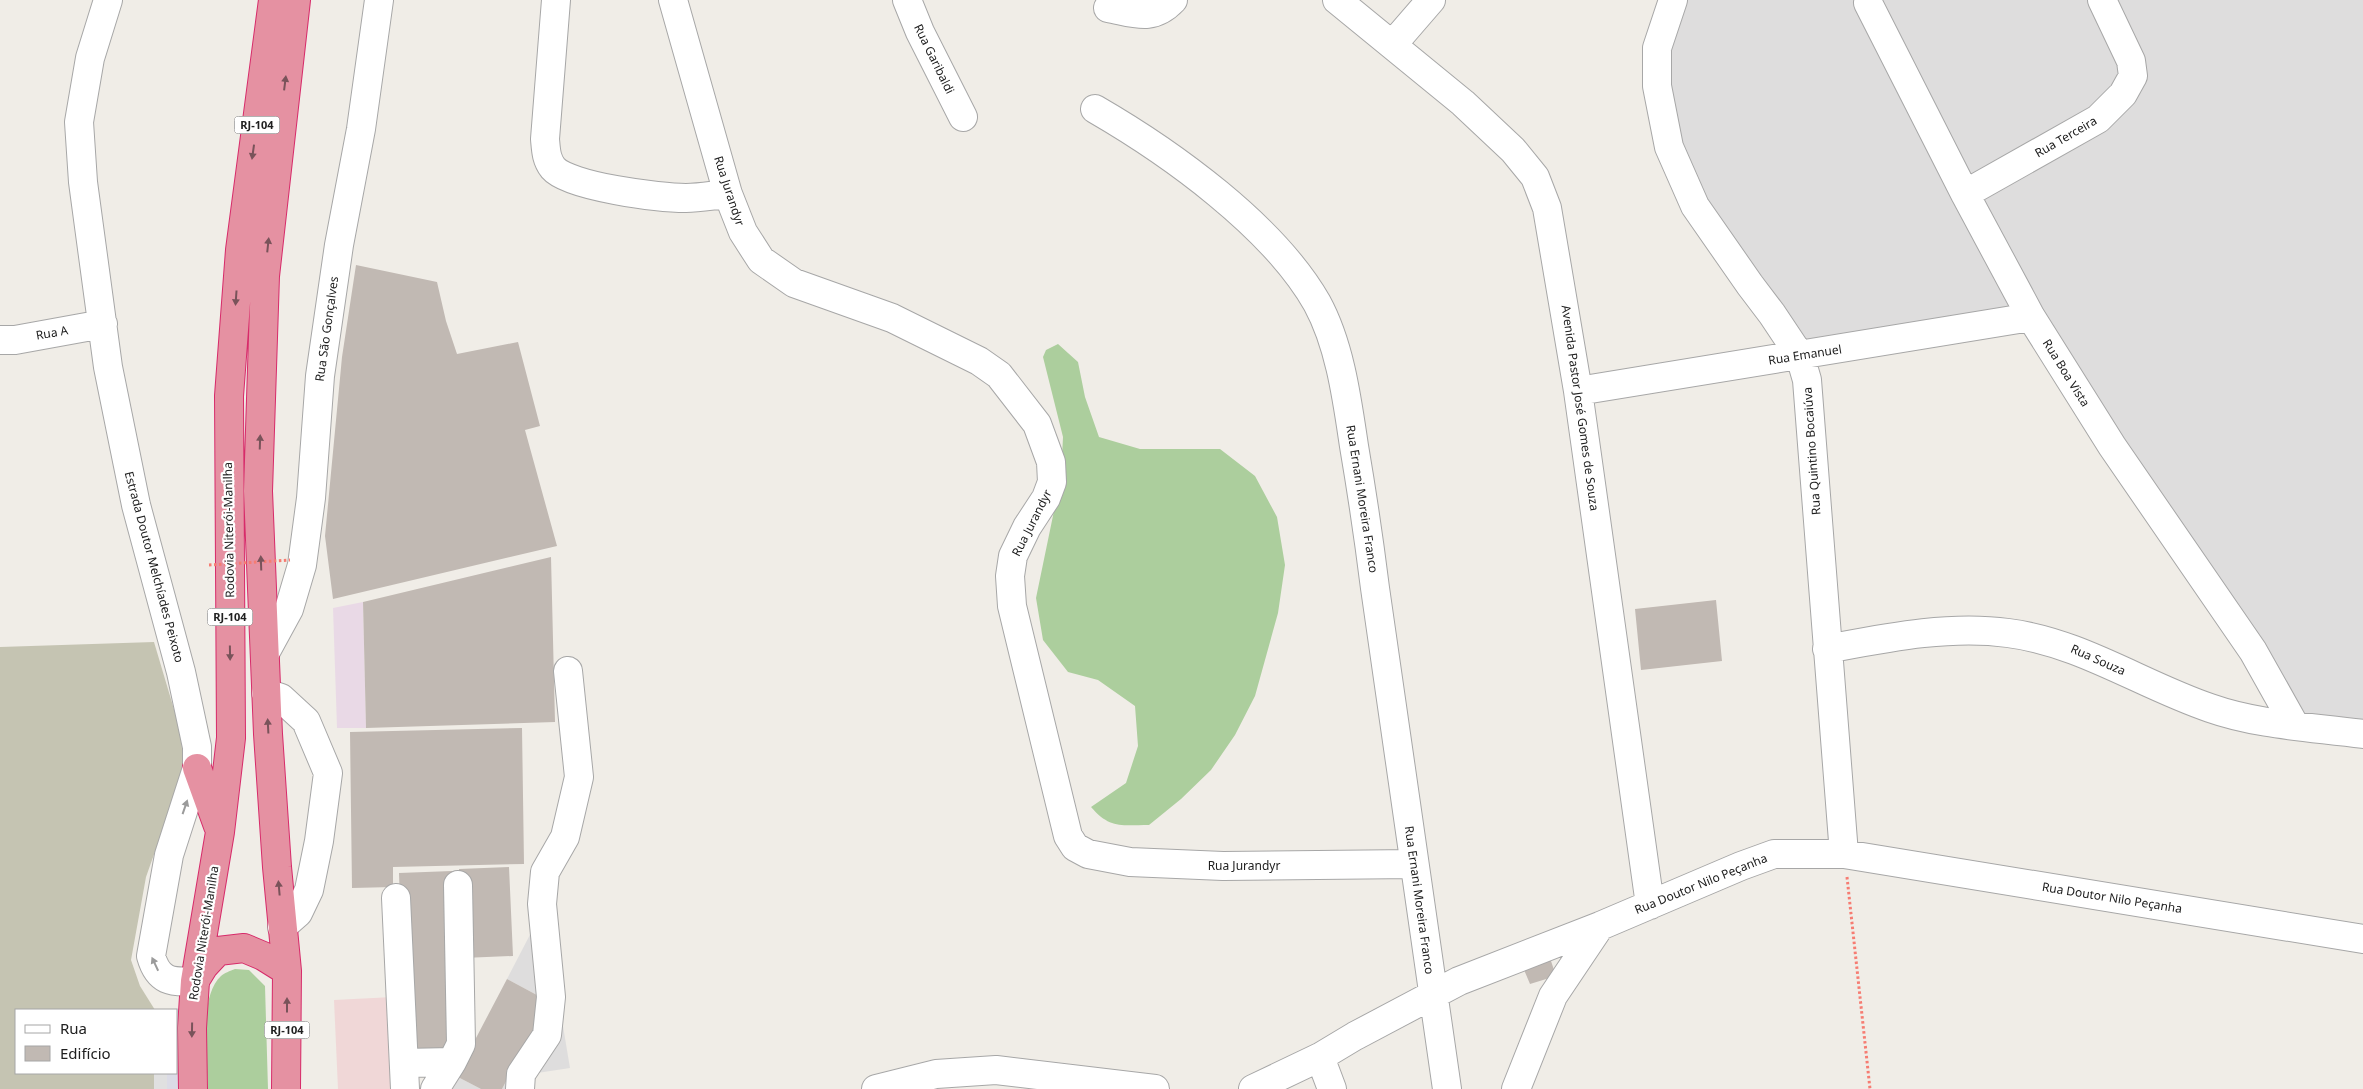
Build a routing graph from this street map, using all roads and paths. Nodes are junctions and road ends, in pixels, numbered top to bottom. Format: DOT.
graph roads {
  1 [pos="108,0"];
  2 [pos="273,0"];
  3 [pos="296,0"];
  4 [pos="378,0"];
  5 [pos="556,0"];
  6 [pos="673,0"];
  7 [pos="906,0"];
  8 [pos="1173,0"];
  9 [pos="1337,0"];
  10 [pos="1432,0"];
  11 [pos="1672,0"];
  12 [pos="2102,0"];
  13 [pos="1868,3"];
  14 [pos="1108,8"];
  15 [pos="1393,44"];
  16 [pos="1095,109"];
  17 [pos="963,117"];
  18 [pos="728,194"];
  19 [pos="1965,194"];
  20 [pos="2031,317"];
  21 [pos="103,324"];
  22 [pos="0,340"];
  23 [pos="1800,356"];
  24 [pos="1578,391"];
  25 [pos="290,560"];
  26 [pos="209,565"];
  27 [pos="1827,649"];
  28 [pos="265,653"];
  29 [pos="568,671"];
  30 [pos="266,694"];
  31 [pos="2294,724"];
  32 [pos="2363,734"];
  33 [pos="197,768"];
  34 [pos="220,832"];
  35 [pos="1844,854"];
  36 [pos="1413,864"];
  37 [pos="458,886"];
  38 [pos="396,898"];
  39 [pos="1650,905"];
  40 [pos="1600,926"];
  41 [pos="282,927"];
  42 [pos="2363,939"];
  43 [pos="287,971"];
  44 [pos="195,981"];
  45 [pos="1433,994"];
  46 [pos="1320,1057"];
  47 [pos="452,1062"];
  48 [pos="405,1076"];
  49 [pos="193,1089"];
  50 [pos="286,1089"];
  51 [pos="435,1089"];
  52 [pos="520,1089"];
  53 [pos="876,1089"];
  54 [pos="1155,1089"];
  55 [pos="1252,1089"];
  56 [pos="1332,1089"];
  57 [pos="1447,1089"];
  58 [pos="1516,1089"];
  59 [pos="1870,1089"];
  1 -- 21 [label="street, Estrada Doutor Melchíades Peixoto"];
  2 -- 34 [label="highway, Rodovia Niterói-Manilha / RJ-104, one-way"];
  28 -- 3 [label="highway, RJ-104, one-way"];
  4 -- 28 [label="street, Rua São Gonçalves"];
  5 -- 18 [label="street"];
  6 -- 18 [label="street, Rua Jurandyr"];
  7 -- 17 [label="street, Rua Garibaldi"];
  8 -- 14 [label="street"];
  9 -- 15 [label="street, Avenida Pastor José Gomes de Souza"];
  10 -- 15 [label="street"];
  11 -- 23 [label="street, Rua Quintino Bocaiúva"];
  12 -- 19 [label="street, Rua Terceira"];
  13 -- 19 [label="street, Rua Boa Vista"];
  15 -- 24 [label="street, Avenida Pastor José Gomes de Souza"];
  16 -- 36 [label="street, Rua Ernani Moreira Franco"];
  18 -- 36 [label="street, Rua Jurandyr"];
  19 -- 20 [label="street, Rua Boa Vista"];
  20 -- 23 [label="street, Rua Emanuel"];
  20 -- 31 [label="street, Rua Boa Vista"];
  21 -- 22 [label="street, Rua A"];
  21 -- 33 [label="street, Estrada Doutor Melchíades Peixoto"];
  23 -- 24 [label="street, Rua Emanuel"];
  23 -- 27 [label="street, Rua Quintino Bocaiúva"];
  24 -- 39 [label="street, Avenida Pastor José Gomes de Souza"];
  25 -- 26 [label="path, bridge"];
  27 -- 31 [label="street, Rua Souza"];
  27 -- 35 [label="street, Rua Quintino Bocaiúva"];
  28 -- 30 [label="highway, RJ-104"];
  29 -- 52 [label="street"];
  41 -- 30 [label="highway, RJ-104, one-way"];
  30 -- 41 [label="street"];
  31 -- 32 [label="street, Rua Souza"];
  33 -- 34 [label="highway"];
  44 -- 33 [label="street, Estrada Doutor Melchíades Peixoto, one-way"];
  34 -- 44 [label="highway, Rodovia Niterói-Manilha / RJ-104"];
  35 -- 39 [label="street, Rua Doutor Nilo Peçanha"];
  35 -- 42 [label="street, Rua Doutor Nilo Peçanha"];
  35 -- 59 [label="path"];
  36 -- 45 [label="street, Rua Ernani Moreira Franco"];
  37 -- 47 [label="street"];
  38 -- 48 [label="street"];
  39 -- 40 [label="street, Rua Doutor Nilo Peçanha"];
  40 -- 45 [label="street, Rua Doutor Nilo Peçanha"];
  40 -- 58 [label="street"];
  41 -- 43 [label="highway, RJ-104"];
  43 -- 44 [label="highway"];
  50 -- 43 [label="highway, RJ-104, one-way"];
  44 -- 49 [label="highway, Rodovia Niterói-Manilha / RJ-104, one-way"];
  45 -- 46 [label="street, Rua Doutor Nilo Peçanha"];
  45 -- 57 [label="street"];
  46 -- 55 [label="street, Rua Doutor Nilo Peçanha"];
  46 -- 56 [label="street"];
  47 -- 48 [label="street"];
  47 -- 51 [label="street"];
  53 -- 54 [label="street"];
}
